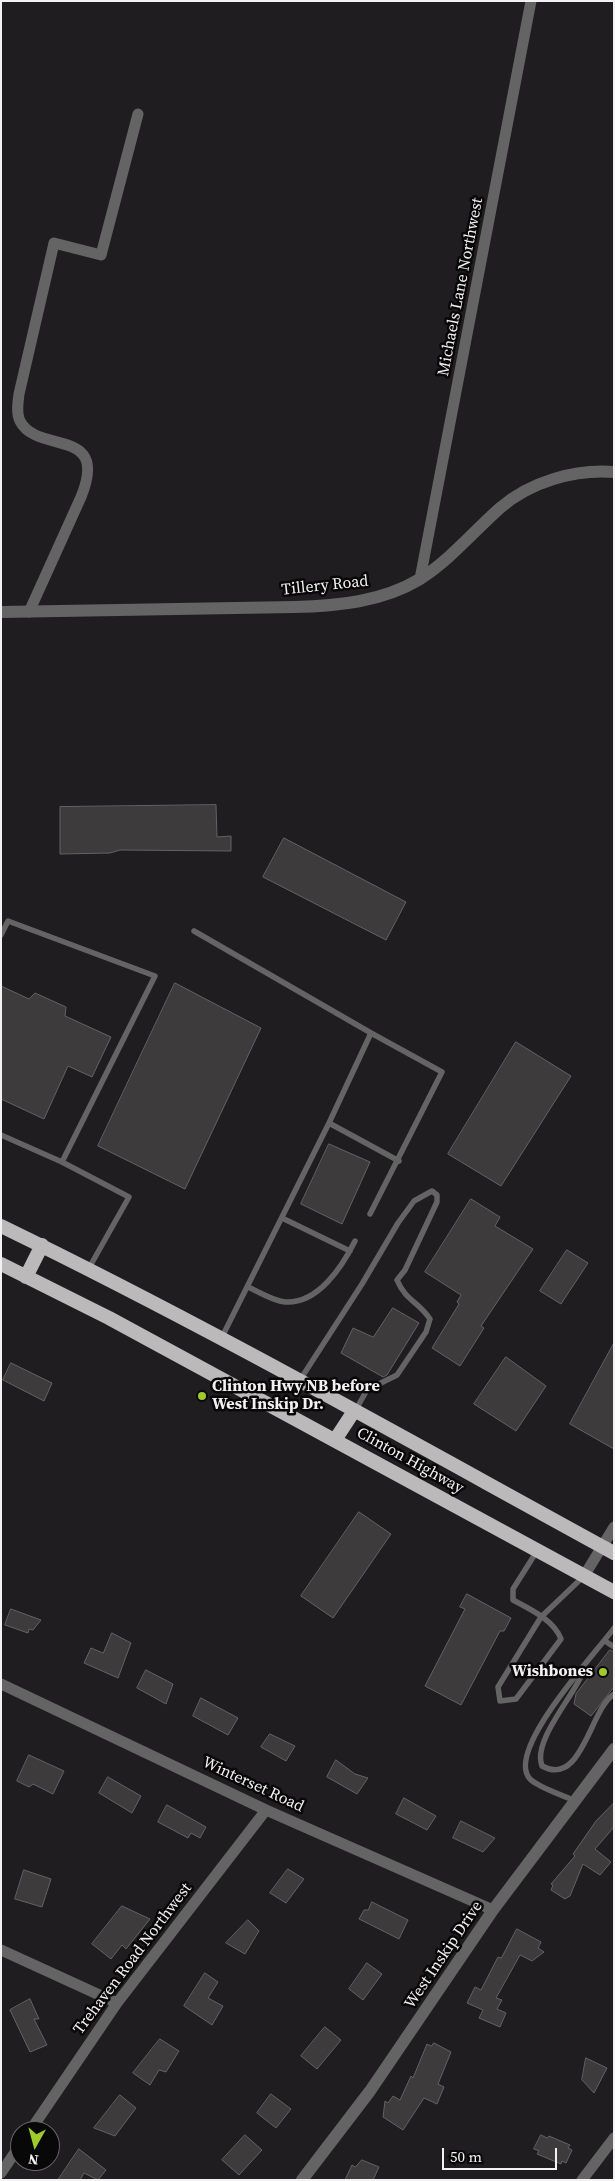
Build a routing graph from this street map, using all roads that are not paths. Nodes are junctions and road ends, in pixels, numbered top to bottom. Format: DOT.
graph roads {
  1 [pos="531,1"];
  2 [pos="138,114"];
  3 [pos="614,472"];
  4 [pos="420,579"];
  5 [pos="1,612"];
  6 [pos="29,612"];
  7 [pos="194,931"];
  8 [pos="1,935"];
  9 [pos="371,1033"];
  10 [pos="329,1123"];
  11 [pos="1,1135"];
  12 [pos="399,1161"];
  13 [pos="62,1162"];
  14 [pos="370,1214"];
  15 [pos="282,1218"];
  16 [pos="1,1226"];
  17 [pos="355,1241"];
  18 [pos="42,1246"];
  19 [pos="350,1251"];
  20 [pos="1,1264"];
  21 [pos="89,1268"];
  22 [pos="26,1277"];
  23 [pos="248,1287"];
  24 [pos="221,1339"];
  25 [pos="299,1382"];
  26 [pos="354,1411"];
  27 [pos="335,1440"];
  28 [pos="614,1527"];
  29 [pos="608,1550"];
  30 [pos="538,1551"];
  31 [pos="584,1576"];
  32 [pos="614,1592"];
  33 [pos="541,1617"];
  34 [pos="614,1628"];
  35 [pos="605,1641"];
  36 [pos="614,1647"];
  37 [pos="586,1665"];
  38 [pos="1,1684"];
  39 [pos="614,1694"];
  40 [pos="614,1749"];
  41 [pos="575,1801"];
  42 [pos="266,1810"];
  43 [pos="494,1910"];
  44 [pos="1,1950"];
  45 [pos="117,2003"];
  46 [pos="37,2121"];
  47 [pos="614,2138"];
  48 [pos="10,2160"];
  49 [pos="1,2173"];
  50 [pos="302,2180"];
  51 [pos="582,2180"];
  1 -- 4 [label="street, Michaels Lane Northwest"];
  2 -- 6 [label="street"];
  3 -- 4 [label="street, Tillery Road"];
  4 -- 6 [label="street, Tillery Road"];
  5 -- 6 [label="street, Tillery Road"];
  7 -- 9 [label="lane"];
  8 -- 13 [label="lane"];
  9 -- 10 [label="lane"];
  9 -- 12 [label="lane"];
  10 -- 12 [label="lane"];
  10 -- 15 [label="lane"];
  11 -- 13 [label="lane"];
  12 -- 14 [label="lane"];
  13 -- 21 [label="lane"];
  15 -- 19 [label="lane"];
  15 -- 23 [label="lane"];
  16 -- 18 [label="highway, Clinton Highway"];
  17 -- 19 [label="lane"];
  18 -- 21 [label="highway, Clinton Highway"];
  18 -- 22 [label="highway"];
  19 -- 23 [label="lane"];
  20 -- 22 [label="highway, Clinton Highway"];
  21 -- 24 [label="highway, Clinton Highway"];
  22 -- 27 [label="highway, Clinton Highway"];
  23 -- 24 [label="lane"];
  24 -- 25 [label="highway, Clinton Highway"];
  25 -- 26 [label="highway, Clinton Highway"];
  25 -- 26 [label="lane"];
  26 -- 27 [label="highway"];
  26 -- 29 [label="highway, Clinton Highway"];
  27 -- 30 [label="highway, Clinton Highway"];
  28 -- 29 [label="street"];
  29 -- 31 [label="street"];
  30 -- 31 [label="highway, Clinton Highway"];
  30 -- 33 [label="lane"];
  31 -- 32 [label="highway, Clinton Highway"];
  31 -- 33 [label="lane"];
  33 -- 33 [label="lane"];
  34 -- 35 [label="lane"];
  35 -- 36 [label="lane"];
  35 -- 37 [label="lane"];
  37 -- 39 [label="lane"];
  37 -- 41 [label="lane"];
  38 -- 42 [label="street, Winterset Road"];
  40 -- 41 [label="street, West Inskip Drive"];
  41 -- 43 [label="street, West Inskip Drive"];
  42 -- 43 [label="street, Winterset Road"];
  42 -- 45 [label="street, Trehaven Road Northwest"];
  43 -- 50 [label="street, West Inskip Drive"];
  44 -- 45 [label="street"];
  45 -- 46 [label="street, Trehaven Road Northwest"];
  47 -- 51 [label="street"];
  48 -- 49 [label="street"];
}
